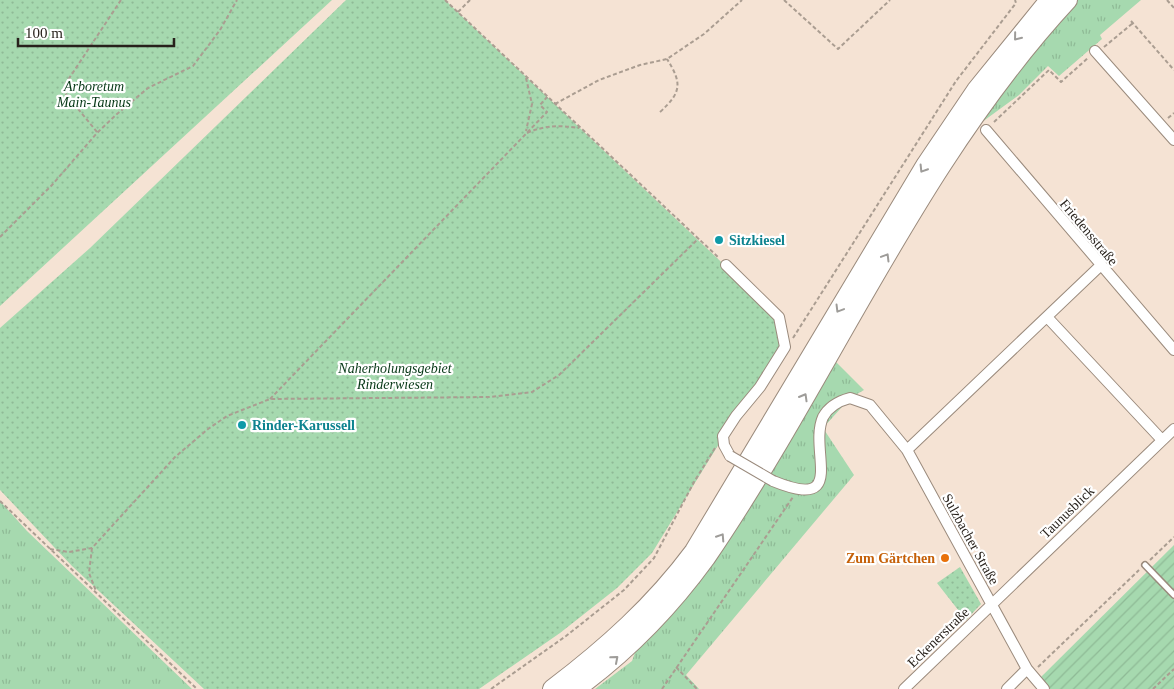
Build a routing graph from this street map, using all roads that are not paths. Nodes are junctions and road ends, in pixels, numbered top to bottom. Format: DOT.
graph roads {
  1 [pos="1049,0"];
  2 [pos="1068,0"];
  3 [pos="1100,49"];
  4 [pos="986,130"];
  5 [pos="1174,140"];
  6 [pos="726,264"];
  7 [pos="1100,266"];
  8 [pos="1046,317"];
  9 [pos="1174,350"];
  10 [pos="1174,429"];
  11 [pos="1162,440"];
  12 [pos="907,450"];
  13 [pos="1145,565"];
  14 [pos="1174,595"];
  15 [pos="992,604"];
  16 [pos="1029,671"];
  17 [pos="552,689"];
  18 [pos="576,689"];
  19 [pos="904,689"];
  20 [pos="1007,689"];
  21 [pos="1044,689"];
  1 -- 17 [label="highway, one-way"];
  18 -- 2 [label="highway, one-way"];
  3 -- 5 [label="street"];
  4 -- 7 [label="street, Friedensstraße"];
  6 -- 12 [label="street, Sulzbacher Straße, bridge"];
  7 -- 8 [label="street"];
  7 -- 9 [label="street, Friedensstraße"];
  8 -- 11 [label="street"];
  8 -- 12 [label="street"];
  10 -- 11 [label="street, Taunusblick"];
  11 -- 15 [label="street, Taunusblick"];
  12 -- 15 [label="street, Sulzbacher Straße"];
  13 -- 14 [label="lane"];
  15 -- 16 [label="street, Sulzbacher Straße"];
  15 -- 19 [label="street, Eckenerstraße"];
  16 -- 20 [label="street"];
  16 -- 21 [label="street, Sulzbacher Straße"];
}
